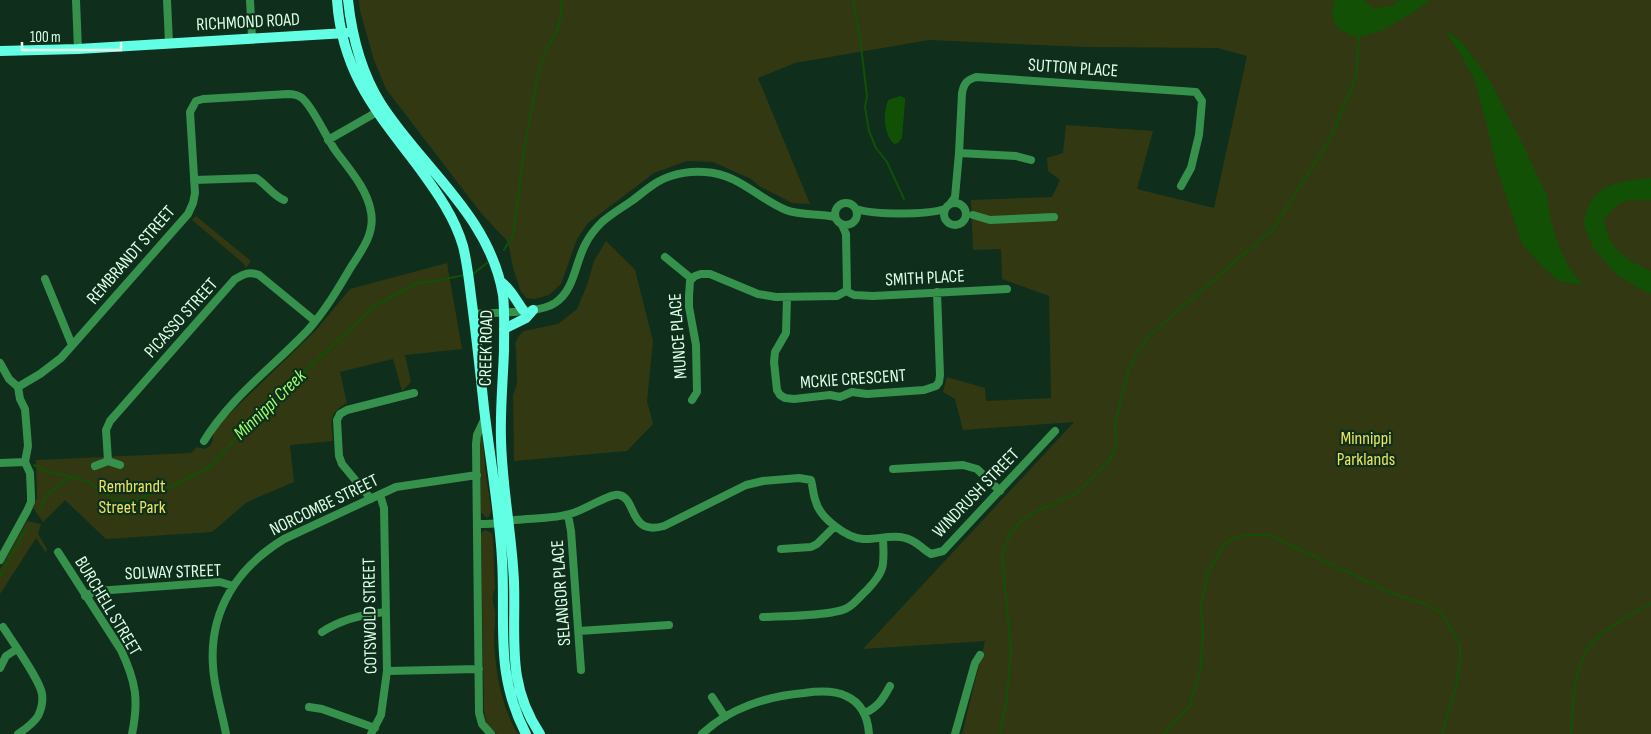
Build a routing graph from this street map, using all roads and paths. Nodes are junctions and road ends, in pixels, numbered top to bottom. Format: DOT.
graph roads {
  1 [pos="76,0"];
  2 [pos="167,0"];
  3 [pos="250,0"];
  4 [pos="337,0"];
  5 [pos="348,0"];
  6 [pos="352,33"];
  7 [pos="341,34"];
  8 [pos="252,38"];
  9 [pos="169,43"];
  10 [pos="78,48"];
  11 [pos="0,51"];
  12 [pos="25,51"];
  13 [pos="0,56"];
  14 [pos="377,112"];
  15 [pos="328,140"];
  16 [pos="959,153"];
  17 [pos="1032,160"];
  18 [pos="194,180"];
  19 [pos="1181,186"];
  20 [pos="955,197"];
  21 [pos="284,200"];
  22 [pos="960,204"];
  23 [pos="947,207"];
  24 [pos="465,209"];
  25 [pos="934,213"];
  26 [pos="835,214"];
  27 [pos="973,215"];
  28 [pos="855,216"];
  29 [pos="1054,217"];
  30 [pos="453,220"];
  31 [pos="946,220"];
  32 [pos="842,225"];
  33 [pos="846,234"];
  34 [pos="665,257"];
  35 [pos="46,279"];
  36 [pos="692,279"];
  37 [pos="500,281"];
  38 [pos="1007,289"];
  39 [pos="846,291"];
  40 [pos="937,292"];
  41 [pos="786,297"];
  42 [pos="528,310"];
  43 [pos="504,312"];
  44 [pos="473,314"];
  45 [pos="315,321"];
  46 [pos="504,328"];
  47 [pos="72,345"];
  48 [pos="0,363"];
  49 [pos="18,387"];
  50 [pos="414,393"];
  51 [pos="692,400"];
  52 [pos="486,417"];
  53 [pos="1055,431"];
  54 [pos="204,441"];
  55 [pos="108,461"];
  56 [pos="26,462"];
  57 [pos="0,463"];
  58 [pos="120,464"];
  59 [pos="95,466"];
  60 [pos="894,469"];
  61 [pos="477,475"];
  62 [pos="1000,491"];
  63 [pos="380,495"];
  64 [pos="371,499"];
  65 [pos="568,515"];
  66 [pos="510,520"];
  67 [pos="499,523"];
  68 [pos="477,524"];
  69 [pos="835,526"];
  70 [pos="883,538"];
  71 [pos="781,550"];
  72 [pos="58,552"];
  73 [pos="0,560"];
  74 [pos="233,586"];
  75 [pos="85,596"];
  76 [pos="386,612"];
  77 [pos="763,617"];
  78 [pos="669,625"];
  79 [pos="3,627"];
  80 [pos="579,631"];
  81 [pos="322,632"];
  82 [pos="17,649"];
  83 [pos="980,654"];
  84 [pos="0,668"];
  85 [pos="479,669"];
  86 [pos="582,670"];
  87 [pos="387,671"];
  88 [pos="890,686"];
  89 [pos="712,698"];
  90 [pos="309,707"];
  91 [pos="865,713"];
  92 [pos="725,717"];
  93 [pos="373,731"];
  94 [pos="18,734"];
  95 [pos="132,734"];
  96 [pos="226,734"];
  97 [pos="492,734"];
  98 [pos="526,734"];
  99 [pos="540,734"];
  100 [pos="702,734"];
  101 [pos="869,734"];
  102 [pos="955,734"];
  1 -- 10 [label="street"];
  2 -- 9 [label="street"];
  3 -- 8 [label="street"];
  4 -- 7 [label="main road, CREEK ROAD"];
  5 -- 6 [label="main road, CREEK ROAD"];
  6 -- 7 [label="main road, RICHMOND ROAD"];
  6 -- 24 [label="main road, CREEK ROAD"];
  7 -- 8 [label="main road, RICHMOND ROAD"];
  7 -- 14 [label="main road, CREEK ROAD"];
  8 -- 9 [label="main road, RICHMOND ROAD"];
  9 -- 10 [label="main road, RICHMOND ROAD"];
  10 -- 12 [label="main road, RICHMOND ROAD"];
  11 -- 12 [label="main road, RICHMOND ROAD"];
  12 -- 13 [label="main road, RICHMOND ROAD"];
  14 -- 15 [label="street"];
  14 -- 30 [label="main road, CREEK ROAD"];
  15 -- 18 [label="street, REMBRANDT STREET"];
  15 -- 45 [label="street, REMBRANDT STREET"];
  16 -- 17 [label="street"];
  16 -- 19 [label="street, SUTTON PLACE"];
  16 -- 20 [label="street, SUTTON PLACE"];
  18 -- 21 [label="street"];
  18 -- 47 [label="street, REMBRANDT STREET"];
  20 -- 22 [label="street"];
  20 -- 23 [label="street"];
  22 -- 23 [label="street"];
  22 -- 31 [label="street"];
  23 -- 25 [label="street"];
  23 -- 31 [label="street"];
  24 -- 30 [label="main road"];
  24 -- 37 [label="main road, CREEK ROAD"];
  25 -- 28 [label="street"];
  25 -- 31 [label="street"];
  26 -- 28 [label="street"];
  26 -- 32 [label="street"];
  26 -- 42 [label="street"];
  27 -- 29 [label="street"];
  28 -- 32 [label="street"];
  28 -- 33 [label="street"];
  30 -- 44 [label="main road, CREEK ROAD"];
  32 -- 33 [label="street"];
  33 -- 39 [label="street"];
  34 -- 36 [label="street"];
  35 -- 47 [label="street"];
  36 -- 41 [label="street, MUNCE PLACE"];
  36 -- 51 [label="street, MUNCE PLACE"];
  37 -- 42 [label="main road"];
  37 -- 43 [label="main road, CREEK ROAD"];
  38 -- 40 [label="street, SMITH PLACE"];
  39 -- 40 [label="street, SMITH PLACE"];
  39 -- 41 [label="street, MUNCE PLACE"];
  40 -- 41 [label="street, MCKIE CRESCENT"];
  42 -- 43 [label="street"];
  42 -- 46 [label="main road"];
  43 -- 44 [label="street"];
  43 -- 46 [label="main road, CREEK ROAD"];
  44 -- 52 [label="main road, CREEK ROAD"];
  45 -- 54 [label="street, REMBRANDT STREET"];
  45 -- 55 [label="street, PICASSO STREET"];
  46 -- 66 [label="main road, CREEK ROAD"];
  47 -- 49 [label="street, REMBRANDT STREET"];
  48 -- 49 [label="street"];
  49 -- 56 [label="street"];
  50 -- 64 [label="street"];
  52 -- 61 [label="street"];
  52 -- 67 [label="main road, CREEK ROAD"];
  53 -- 62 [label="street, WINDRUSH STREET"];
  55 -- 58 [label="street"];
  55 -- 59 [label="street"];
  56 -- 57 [label="street"];
  56 -- 73 [label="street"];
  60 -- 62 [label="street"];
  61 -- 63 [label="street, NORCOMBE STREET"];
  61 -- 68 [label="street"];
  62 -- 70 [label="street, WINDRUSH STREET"];
  63 -- 64 [label="street, NORCOMBE STREET"];
  63 -- 76 [label="street, COTSWOLD STREET"];
  64 -- 74 [label="street, NORCOMBE STREET"];
  65 -- 66 [label="street"];
  65 -- 69 [label="street, WINDRUSH STREET"];
  65 -- 80 [label="street, SELANGOR PLACE"];
  66 -- 67 [label="street"];
  66 -- 99 [label="main road, CREEK ROAD"];
  67 -- 68 [label="street"];
  67 -- 98 [label="main road, CREEK ROAD"];
  68 -- 85 [label="street"];
  69 -- 70 [label="street, WINDRUSH STREET"];
  69 -- 71 [label="street"];
  70 -- 77 [label="street"];
  72 -- 75 [label="street, BURCHELL STREET"];
  74 -- 75 [label="street, SOLWAY STREET"];
  74 -- 96 [label="street, NORCOMBE STREET"];
  75 -- 95 [label="street, BURCHELL STREET"];
  76 -- 81 [label="street"];
  76 -- 87 [label="street, COTSWOLD STREET"];
  78 -- 80 [label="street"];
  79 -- 82 [label="street"];
  80 -- 86 [label="street, SELANGOR PLACE"];
  82 -- 84 [label="street"];
  82 -- 94 [label="street"];
  83 -- 102 [label="street"];
  85 -- 87 [label="street"];
  85 -- 97 [label="street"];
  87 -- 93 [label="street, COTSWOLD STREET"];
  88 -- 91 [label="street"];
  89 -- 92 [label="street"];
  90 -- 93 [label="street"];
  91 -- 92 [label="street"];
  91 -- 101 [label="street"];
  92 -- 100 [label="street"];
}
